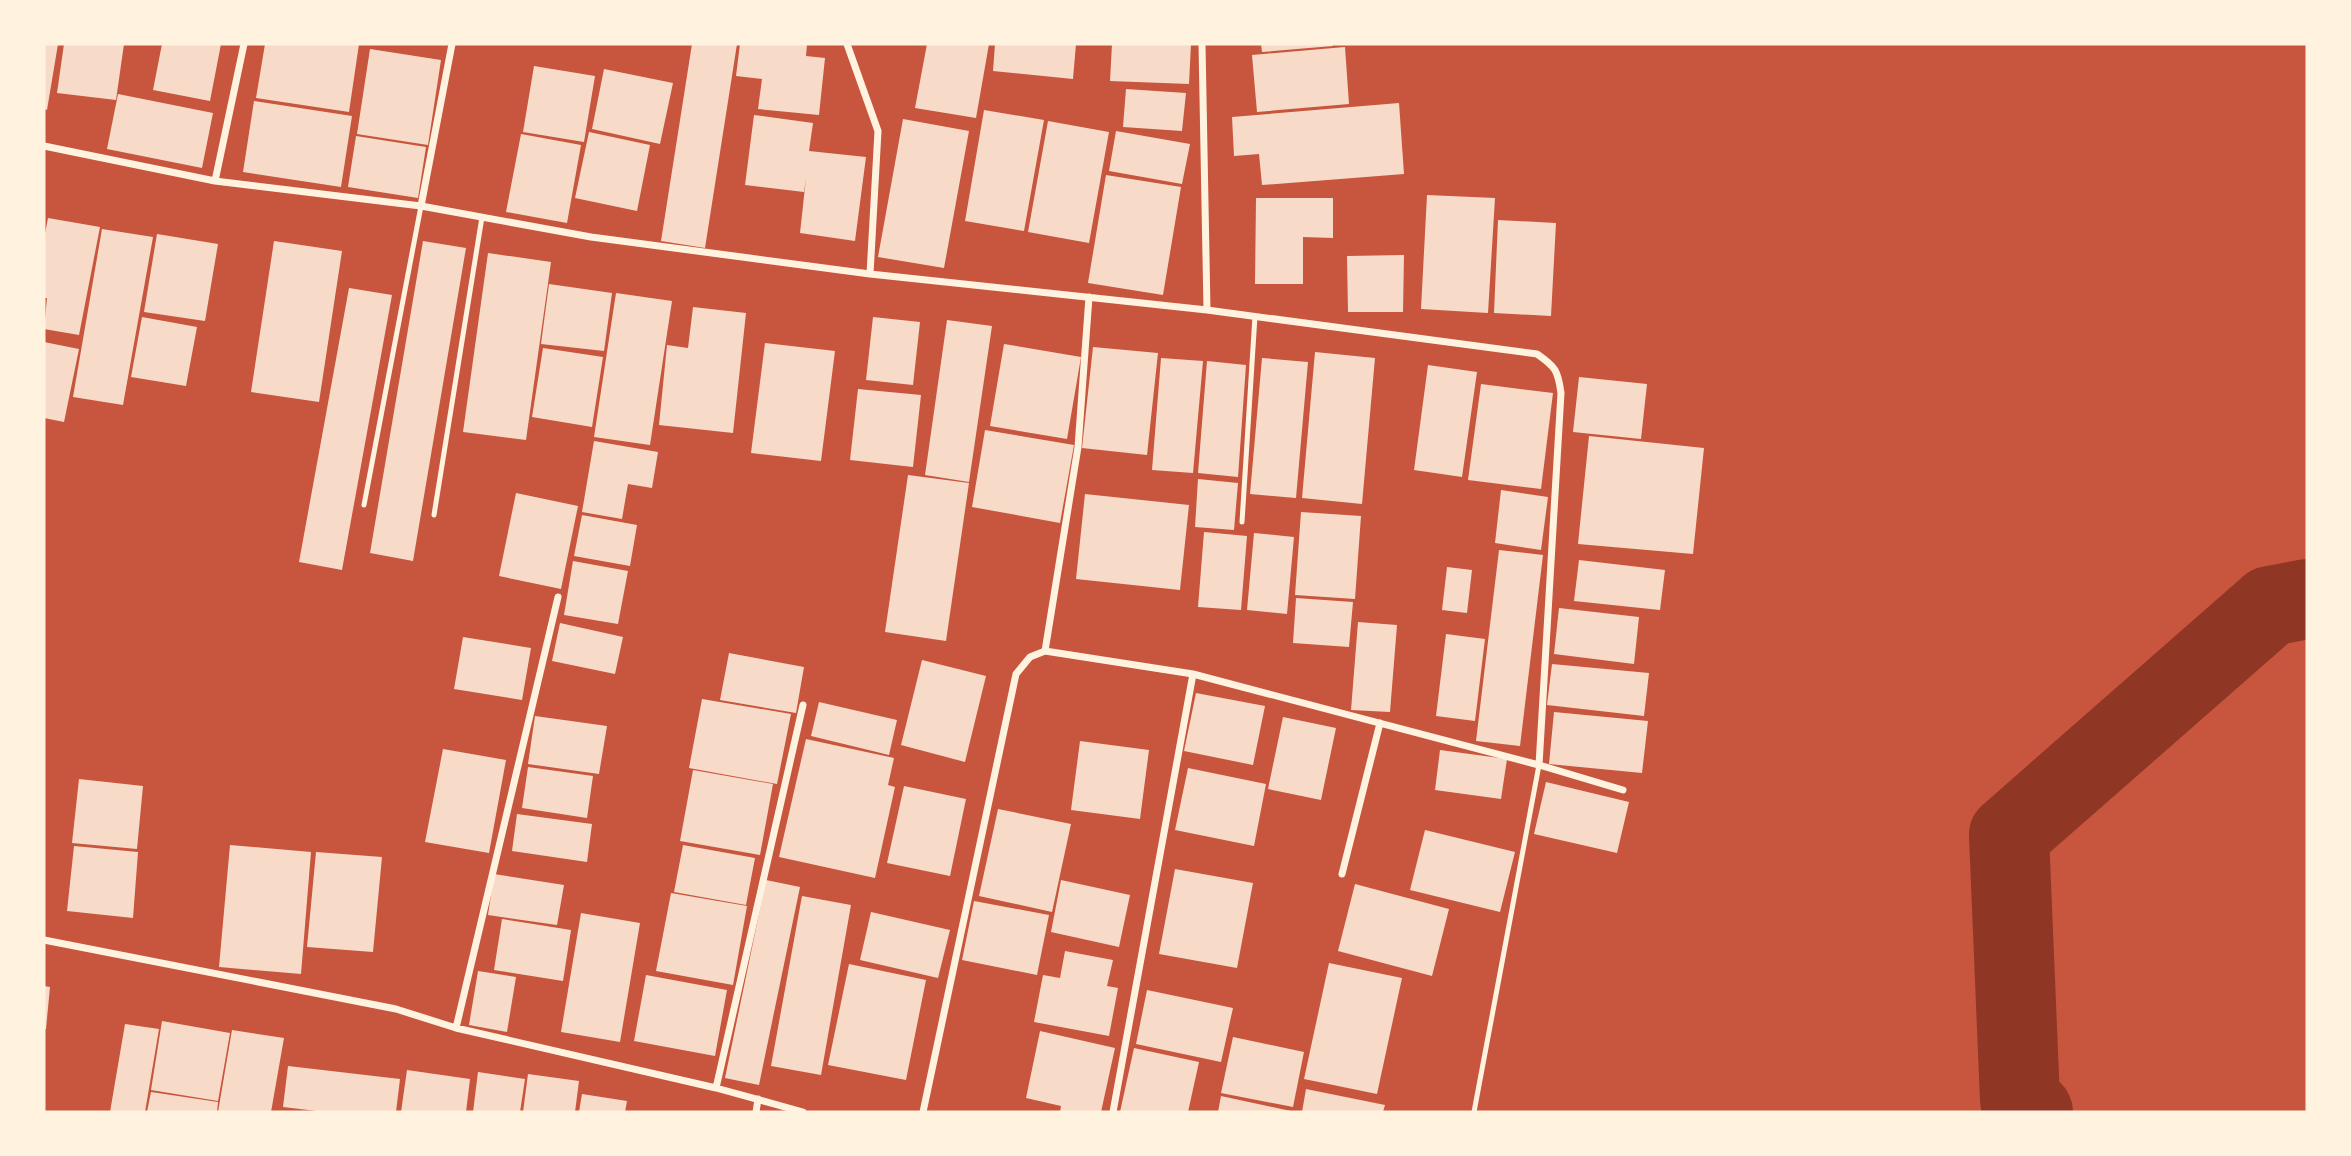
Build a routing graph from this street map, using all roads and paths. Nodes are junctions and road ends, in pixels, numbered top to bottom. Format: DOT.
graph roads {
  1 [pos="244,44"];
  2 [pos="452,44"];
  3 [pos="848,44"];
  4 [pos="1202,44"];
  5 [pos="44,146"];
  6 [pos="215,181"];
  7 [pos="421,205"];
  8 [pos="482,217"];
  9 [pos="870,274"];
  10 [pos="1089,297"];
  11 [pos="1207,310"];
  12 [pos="1255,316"];
  13 [pos="364,505"];
  14 [pos="434,515"];
  15 [pos="1242,522"];
  16 [pos="558,597"];
  17 [pos="1045,652"];
  18 [pos="1193,674"];
  19 [pos="803,705"];
  20 [pos="1380,723"];
  21 [pos="1539,765"];
  22 [pos="1623,790"];
  23 [pos="1342,874"];
  24 [pos="44,940"];
  25 [pos="456,1028"];
  26 [pos="716,1088"];
  27 [pos="758,1099"];
  28 [pos="757,1112"];
  29 [pos="803,1112"];
  30 [pos="922,1112"];
  31 [pos="1113,1112"];
  32 [pos="1474,1112"];
  1 -- 6 [label="street"];
  2 -- 7 [label="street"];
  3 -- 9 [label="street"];
  4 -- 11 [label="street"];
  5 -- 6 [label="street"];
  6 -- 7 [label="street"];
  7 -- 8 [label="street"];
  7 -- 13 [label="lane"];
  8 -- 9 [label="street"];
  8 -- 14 [label="lane"];
  9 -- 10 [label="street"];
  10 -- 11 [label="street"];
  10 -- 17 [label="street"];
  11 -- 12 [label="street"];
  12 -- 15 [label="lane"];
  12 -- 21 [label="street"];
  16 -- 25 [label="street"];
  17 -- 18 [label="street"];
  17 -- 30 [label="street"];
  18 -- 20 [label="street"];
  18 -- 31 [label="street"];
  19 -- 26 [label="street"];
  20 -- 21 [label="street"];
  20 -- 23 [label="street"];
  21 -- 22 [label="street"];
  21 -- 32 [label="lane"];
  24 -- 25 [label="street"];
  25 -- 26 [label="street"];
  26 -- 27 [label="street"];
  27 -- 28 [label="street"];
  27 -- 29 [label="street"];
}
